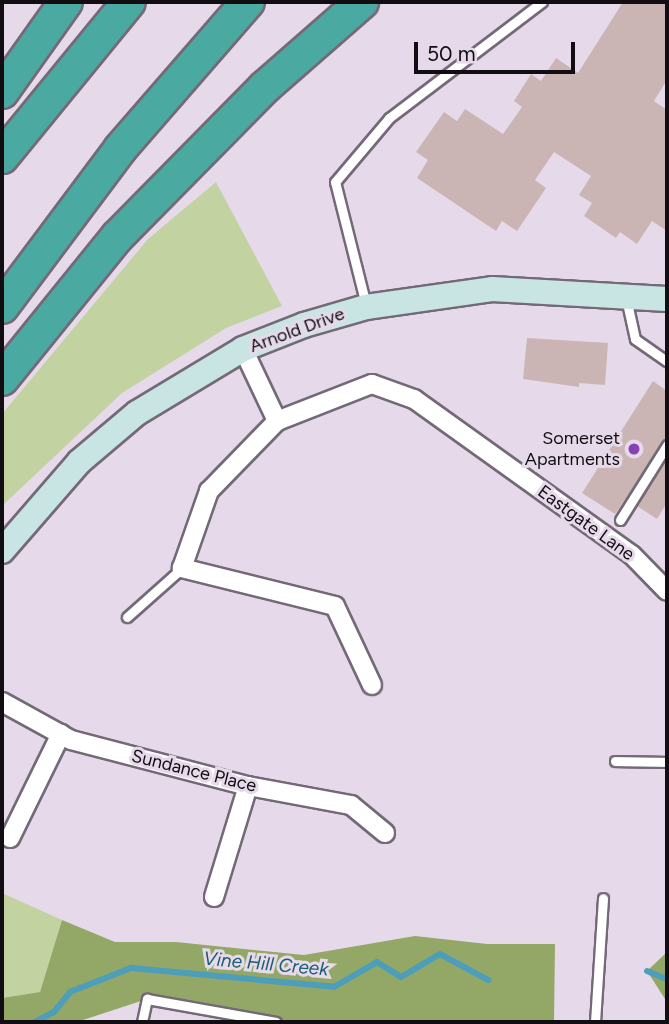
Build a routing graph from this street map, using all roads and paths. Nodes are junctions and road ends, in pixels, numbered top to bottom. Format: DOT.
graph roads {
  1 [pos="66,2"];
  2 [pos="129,2"];
  3 [pos="247,2"];
  4 [pos="362,2"];
  5 [pos="542,2"];
  6 [pos="2,92"];
  7 [pos="2,157"];
  8 [pos="626,297"];
  9 [pos="667,299"];
  10 [pos="2,307"];
  11 [pos="366,307"];
  12 [pos="243,349"];
  13 [pos="667,361"];
  14 [pos="2,379"];
  15 [pos="277,421"];
  16 [pos="667,444"];
  17 [pos="620,520"];
  18 [pos="2,551"];
  19 [pos="182,568"];
  20 [pos="667,591"];
  21 [pos="127,617"];
  22 [pos="372,685"];
  23 [pos="2,702"];
  24 [pos="61,734"];
  25 [pos="615,761"];
  26 [pos="667,762"];
  27 [pos="248,786"];
  28 [pos="385,833"];
  29 [pos="10,838"];
  30 [pos="214,897"];
  31 [pos="603,898"];
  32 [pos="142,1022"];
  33 [pos="276,1022"];
  34 [pos="594,1022"];
  1 -- 6 [label="highway"];
  2 -- 7 [label="highway"];
  3 -- 10 [label="highway"];
  4 -- 14 [label="highway"];
  5 -- 11 [label="lane"];
  8 -- 9 [label="street, Arnold Drive"];
  8 -- 11 [label="street, Arnold Drive"];
  8 -- 13 [label="lane"];
  11 -- 12 [label="street, Arnold Drive"];
  12 -- 15 [label="street"];
  12 -- 18 [label="street, Arnold Drive"];
  15 -- 19 [label="street, Eastgate Lane"];
  15 -- 20 [label="street, Eastgate Lane"];
  16 -- 17 [label="lane"];
  19 -- 21 [label="lane, Eastgate Lane"];
  19 -- 22 [label="street"];
  23 -- 24 [label="street, Sundance Place"];
  24 -- 27 [label="street, Sundance Place"];
  24 -- 29 [label="street"];
  25 -- 26 [label="lane"];
  27 -- 28 [label="street, Sundance Place"];
  27 -- 30 [label="street"];
  31 -- 34 [label="lane"];
  32 -- 33 [label="lane"];
}
